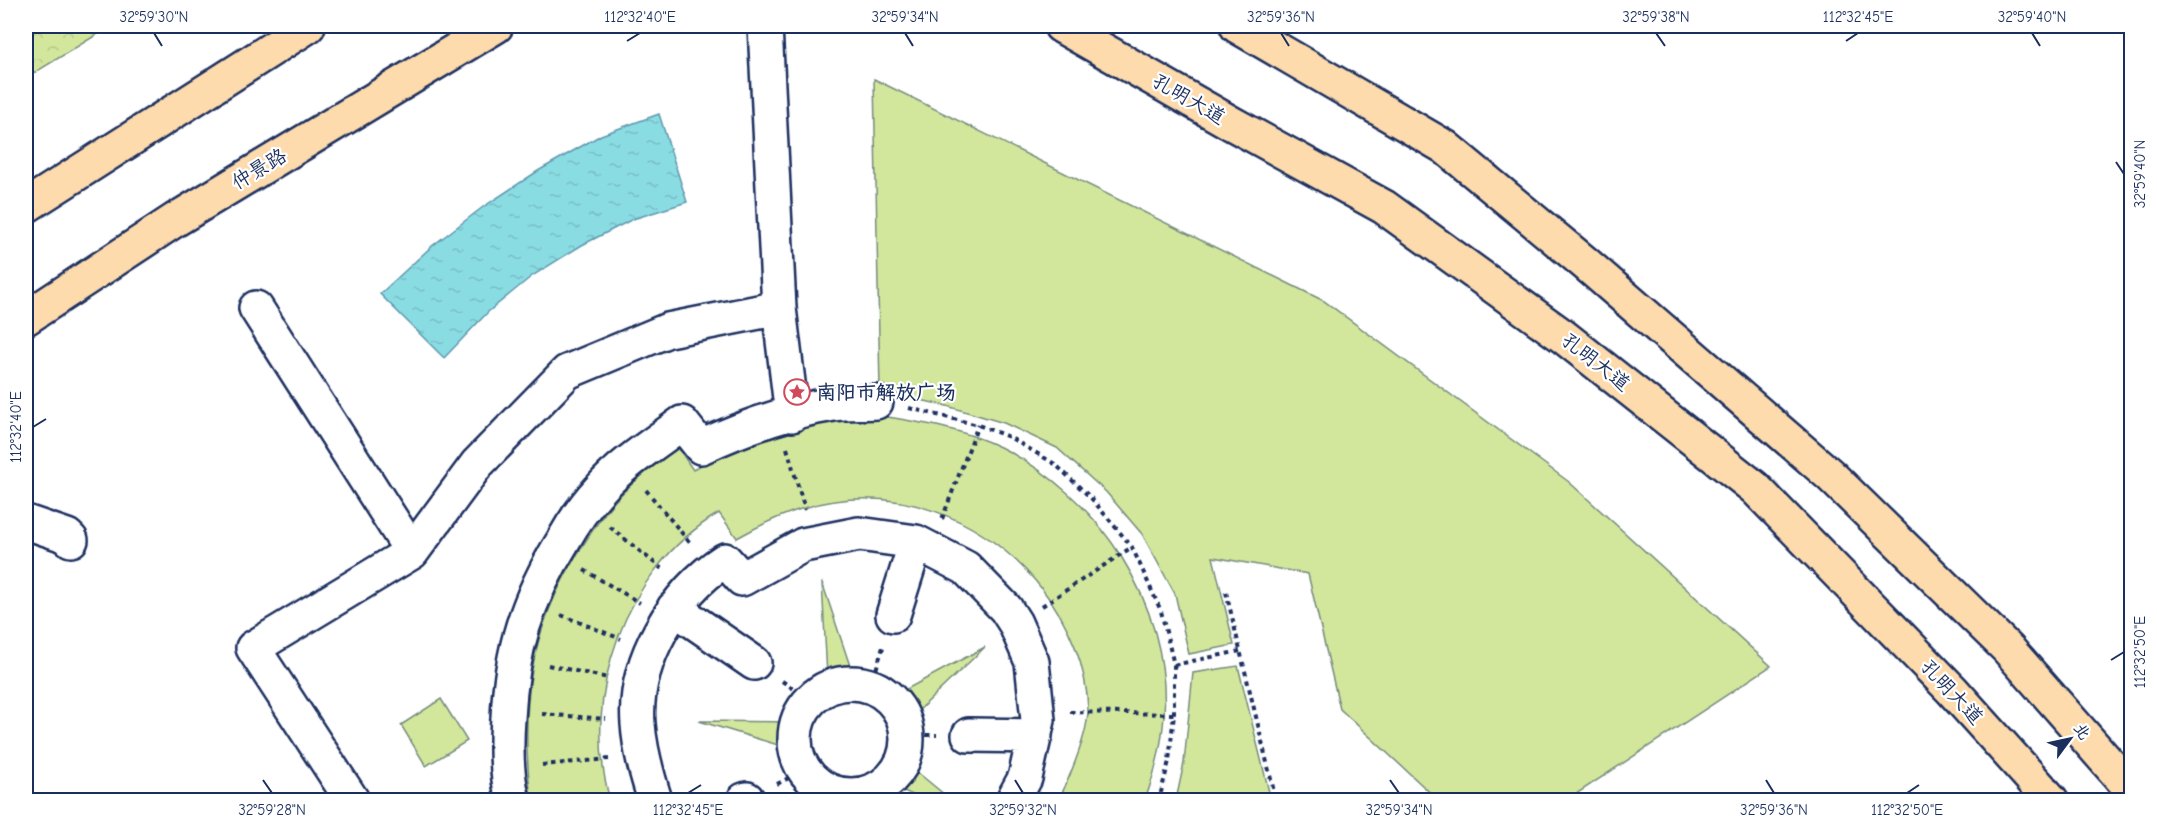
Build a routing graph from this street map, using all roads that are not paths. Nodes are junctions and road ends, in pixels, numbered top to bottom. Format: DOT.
graph roads {
  1 [pos="308,26"];
  2 [pos="496,26"];
  3 [pos="765,26"];
  4 [pos="1061,26"];
  5 [pos="1237,26"];
  6 [pos="26,206"];
  7 [pos="256,308"];
  8 [pos="779,309"];
  9 [pos="26,318"];
  10 [pos="876,402"];
  11 [pos="789,428"];
  12 [pos="26,522"];
  13 [pos="71,540"];
  14 [pos="916,542"];
  15 [pos="412,552"];
  16 [pos="674,608"];
  17 [pos="893,615"];
  18 [pos="754,663"];
  19 [pos="969,735"];
  20 [pos="1035,736"];
  21 [pos="2132,790"];
  22 [pos="872,796"];
  23 [pos="352,801"];
  24 [pos="513,801"];
  25 [pos="655,801"];
  26 [pos="1013,801"];
  27 [pos="2051,801"];
  1 -- 6 [label="main road"];
  2 -- 9 [label="main road, 仲景路"];
  3 -- 8 [label="street"];
  4 -- 27 [label="main road, 孔明大道"];
  5 -- 21 [label="main road"];
  7 -- 15 [label="street"];
  8 -- 11 [label="street"];
  8 -- 15 [label="street"];
  10 -- 11 [label="street"];
  11 -- 24 [label="street"];
  12 -- 13 [label="street"];
  14 -- 16 [label="street"];
  14 -- 17 [label="street"];
  14 -- 20 [label="street"];
  15 -- 23 [label="street"];
  16 -- 18 [label="street"];
  16 -- 25 [label="street"];
  19 -- 20 [label="street"];
  20 -- 26 [label="street"];
  22 -- 22 [label="street"];
}
